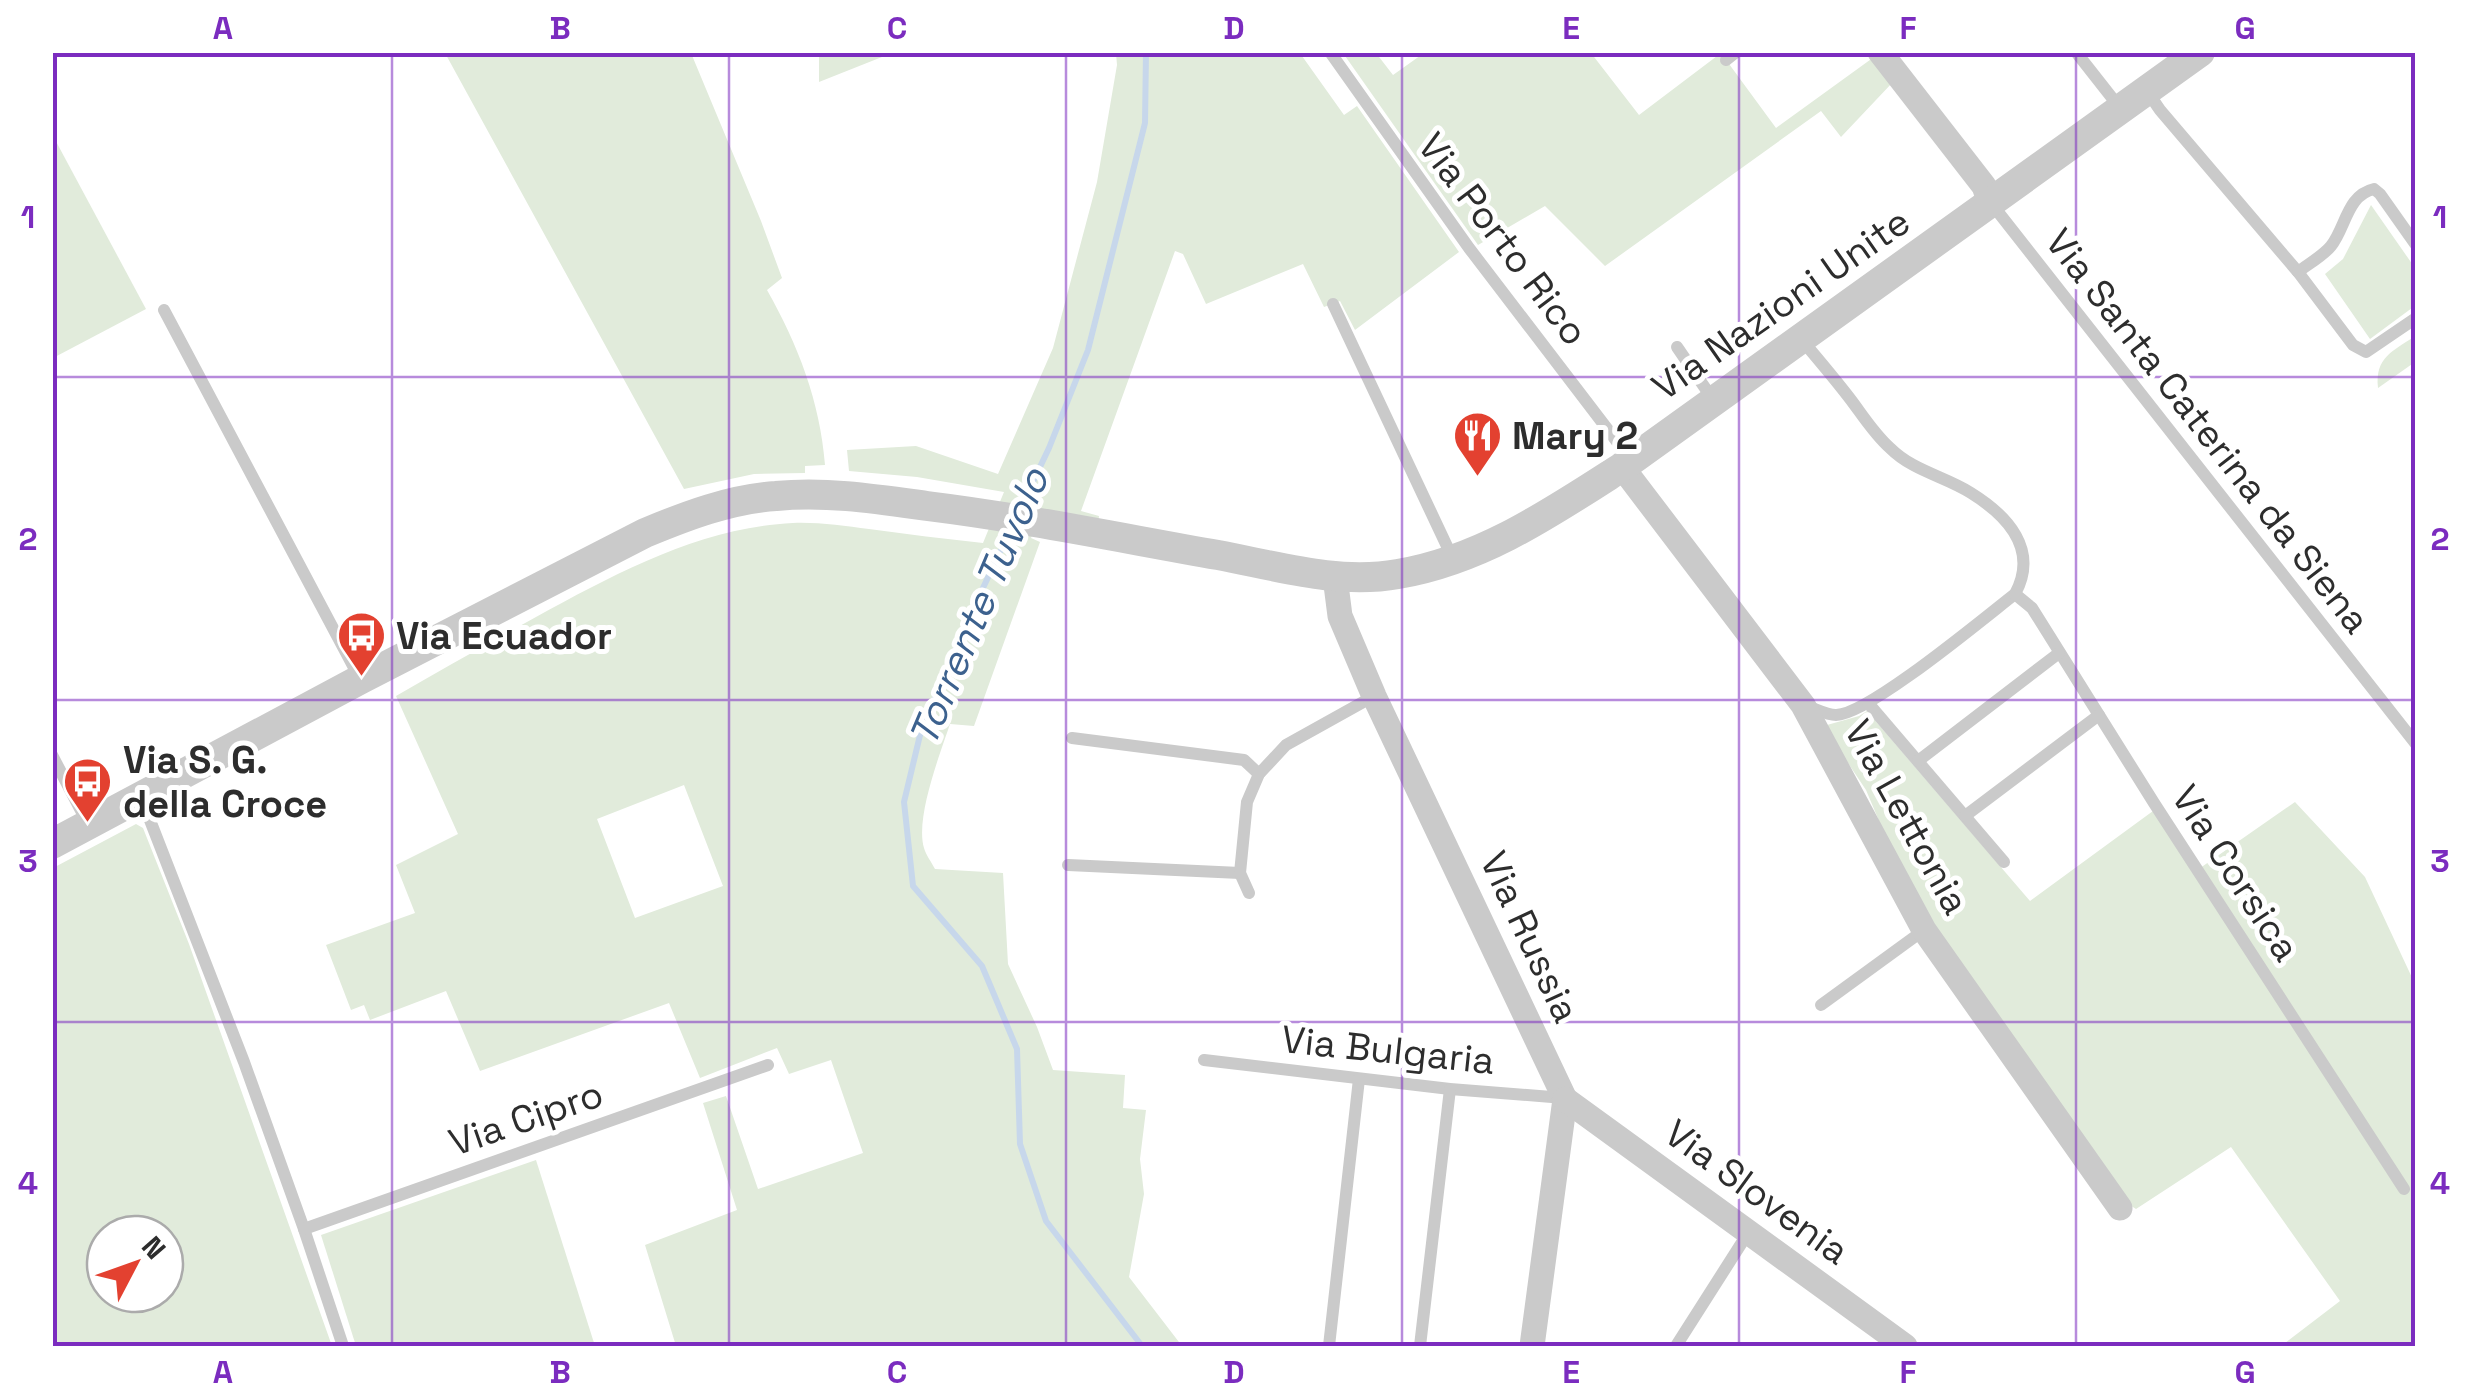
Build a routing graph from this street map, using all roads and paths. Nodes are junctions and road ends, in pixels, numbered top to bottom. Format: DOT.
graph roads {
  1 [pos="1330,52"];
  2 [pos="1880,52"];
  3 [pos="2076,52"];
  4 [pos="2200,52"];
  5 [pos="2147,91"];
  6 [pos="2121,110"];
  7 [pos="1990,203"];
  8 [pos="2416,245"];
  9 [pos="2298,272"];
  10 [pos="1333,304"];
  11 [pos="164,310"];
  12 [pos="2416,318"];
  13 [pos="1802,339"];
  14 [pos="1678,347"];
  15 [pos="1714,401"];
  16 [pos="1626,463"];
  17 [pos="1454,561"];
  18 [pos="1334,577"];
  19 [pos="2015,594"];
  20 [pos="2058,653"];
  21 [pos="361,679"];
  22 [pos="1374,696"];
  23 [pos="1868,703"];
  24 [pos="1803,705"];
  25 [pos="2099,715"];
  26 [pos="1072,738"];
  27 [pos="2416,744"];
  28 [pos="52,755"];
  29 [pos="1918,761"];
  30 [pos="1259,774"];
  31 [pos="141,796"];
  32 [pos="1965,816"];
  33 [pos="88,824"];
  34 [pos="52,844"];
  35 [pos="2004,862"];
  36 [pos="1068,865"];
  37 [pos="1240,873"];
  38 [pos="1250,893"];
  39 [pos="1924,930"];
  40 [pos="1820,1004"];
  41 [pos="1204,1060"];
  42 [pos="768,1065"];
  43 [pos="1358,1079"];
  44 [pos="1450,1089"];
  45 [pos="1565,1098"];
  46 [pos="2404,1189"];
  47 [pos="2120,1208"];
  48 [pos="304,1228"];
  49 [pos="1748,1233"];
  50 [pos="343,1346"];
  51 [pos="1329,1346"];
  52 [pos="1420,1346"];
  53 [pos="1532,1346"];
  54 [pos="1676,1346"];
  55 [pos="1905,1346"];
  1 -- 16 [label="lane, Via Porto Rico"];
  2 -- 7 [label="street"];
  3 -- 6 [label="lane"];
  4 -- 5 [label="street, Via Nazioni Unite"];
  5 -- 6 [label="street, Via Nazioni Unite"];
  5 -- 9 [label="lane"];
  6 -- 7 [label="street, Via Nazioni Unite"];
  7 -- 13 [label="street, Via Nazioni Unite"];
  7 -- 27 [label="lane, Via Santa Caterina da Siena"];
  8 -- 9 [label="lane"];
  9 -- 12 [label="lane"];
  10 -- 17 [label="lane"];
  11 -- 21 [label="lane"];
  13 -- 15 [label="street, Via Nazioni Unite"];
  13 -- 19 [label="lane"];
  14 -- 15 [label="lane"];
  15 -- 16 [label="street, Via Nazioni Unite"];
  16 -- 17 [label="street, Via Nazioni Unite"];
  16 -- 24 [label="street, Via Lettonia"];
  17 -- 18 [label="street, Via Nazioni Unite"];
  18 -- 21 [label="street, Via Nazioni Unite"];
  18 -- 22 [label="street, Via Russia"];
  19 -- 20 [label="lane, Via Corsica"];
  19 -- 23 [label="lane"];
  20 -- 25 [label="lane, Via Corsica"];
  20 -- 29 [label="lane"];
  21 -- 31 [label="street"];
  22 -- 30 [label="lane"];
  22 -- 45 [label="street, Via Russia"];
  23 -- 24 [label="lane"];
  23 -- 29 [label="lane"];
  24 -- 39 [label="street, Via Lettonia"];
  25 -- 32 [label="lane"];
  25 -- 46 [label="lane, Via Corsica"];
  26 -- 30 [label="lane"];
  28 -- 33 [label="lane"];
  29 -- 32 [label="lane"];
  30 -- 37 [label="lane"];
  31 -- 33 [label="street"];
  31 -- 48 [label="lane"];
  32 -- 35 [label="lane"];
  33 -- 34 [label="street"];
  36 -- 37 [label="lane"];
  37 -- 38 [label="lane"];
  39 -- 40 [label="lane"];
  39 -- 47 [label="street, Via Lettonia"];
  41 -- 43 [label="lane, Via Bulgaria"];
  42 -- 48 [label="lane, Via Cipro"];
  43 -- 44 [label="lane, Via Bulgaria"];
  43 -- 51 [label="lane"];
  44 -- 45 [label="lane, Via Bulgaria"];
  44 -- 52 [label="lane"];
  45 -- 49 [label="street, Via Slovenia"];
  45 -- 53 [label="street"];
  48 -- 50 [label="lane"];
  49 -- 54 [label="lane"];
  49 -- 55 [label="street, Via Slovenia"];
}
